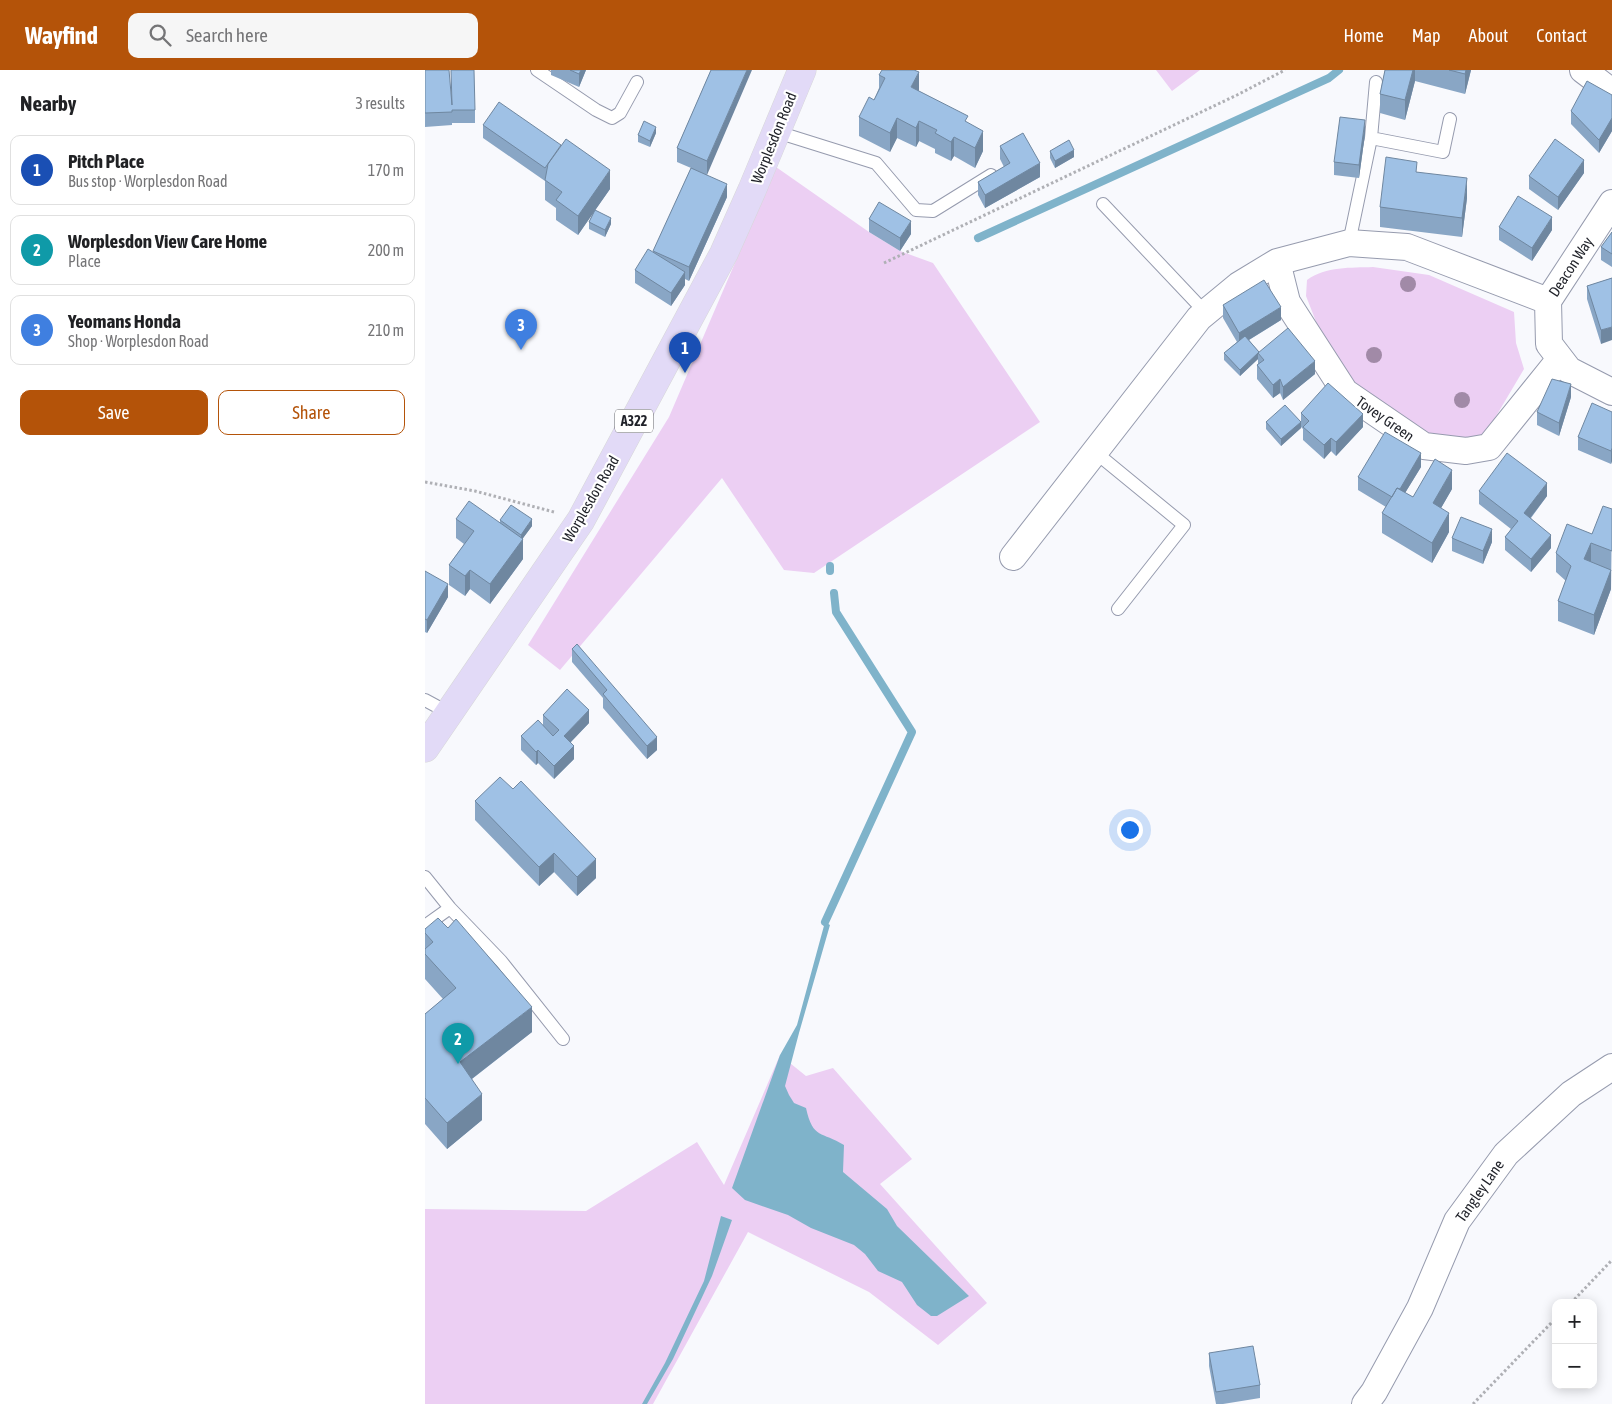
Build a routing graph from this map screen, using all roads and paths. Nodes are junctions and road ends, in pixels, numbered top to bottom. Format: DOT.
graph roads {
  1 [pos="537,70"];
  2 [pos="802,70"];
  3 [pos="1285,70"];
  4 [pos="1583,70"];
  5 [pos="637,82"];
  6 [pos="1376,82"];
  7 [pos="1612,92"];
  8 [pos="1450,119"];
  9 [pos="777,132"];
  10 [pos="1371,138"];
  11 [pos="993,174"];
  12 [pos="1612,203"];
  13 [pos="1103,204"];
  14 [pos="1349,243"];
  15 [pos="1277,262"];
  16 [pos="885,263"];
  17 [pos="1548,301"];
  18 [pos="1206,313"];
  19 [pos="1560,359"];
  20 [pos="1612,392"];
  21 [pos="1095,452"];
  22 [pos="425,482"];
  23 [pos="581,520"];
  24 [pos="1013,557"];
  25 [pos="1118,609"];
  26 [pos="425,700"];
  27 [pos="449,714"];
  28 [pos="425,748"];
  29 [pos="425,877"];
  30 [pos="450,908"];
  31 [pos="425,926"];
  32 [pos="563,1039"];
  33 [pos="1612,1067"];
  34 [pos="1612,1260"];
  35 [pos="1575,1299"];
  36 [pos="1552,1322"];
  37 [pos="1365,1404"];
  38 [pos="1473,1404"];
  1 -- 5 [label="lane"];
  2 -- 9 [label="main road, Worplesdon Road / A322"];
  3 -- 16 [label="path"];
  4 -- 7 [label="street"];
  6 -- 10 [label="lane"];
  8 -- 10 [label="lane"];
  9 -- 11 [label="lane"];
  9 -- 23 [label="main road, Worplesdon Road / A322"];
  10 -- 14 [label="lane"];
  12 -- 17 [label="street, Deacon Way"];
  13 -- 18 [label="lane"];
  14 -- 15 [label="street"];
  14 -- 17 [label="street"];
  15 -- 18 [label="street"];
  15 -- 19 [label="street, Tovey Green"];
  17 -- 19 [label="street, Deacon Way"];
  18 -- 21 [label="street"];
  19 -- 20 [label="street, Deacon Way"];
  21 -- 24 [label="street"];
  21 -- 25 [label="lane"];
  22 -- 23 [label="path"];
  23 -- 27 [label="main road, Worplesdon Road / A322"];
  26 -- 27 [label="lane"];
  27 -- 28 [label="main road, Worplesdon Road / A322"];
  29 -- 30 [label="lane"];
  30 -- 31 [label="lane"];
  30 -- 32 [label="lane"];
  33 -- 37 [label="street, Tangley Lane"];
  34 -- 35 [label="path"];
  36 -- 38 [label="path"];
}
